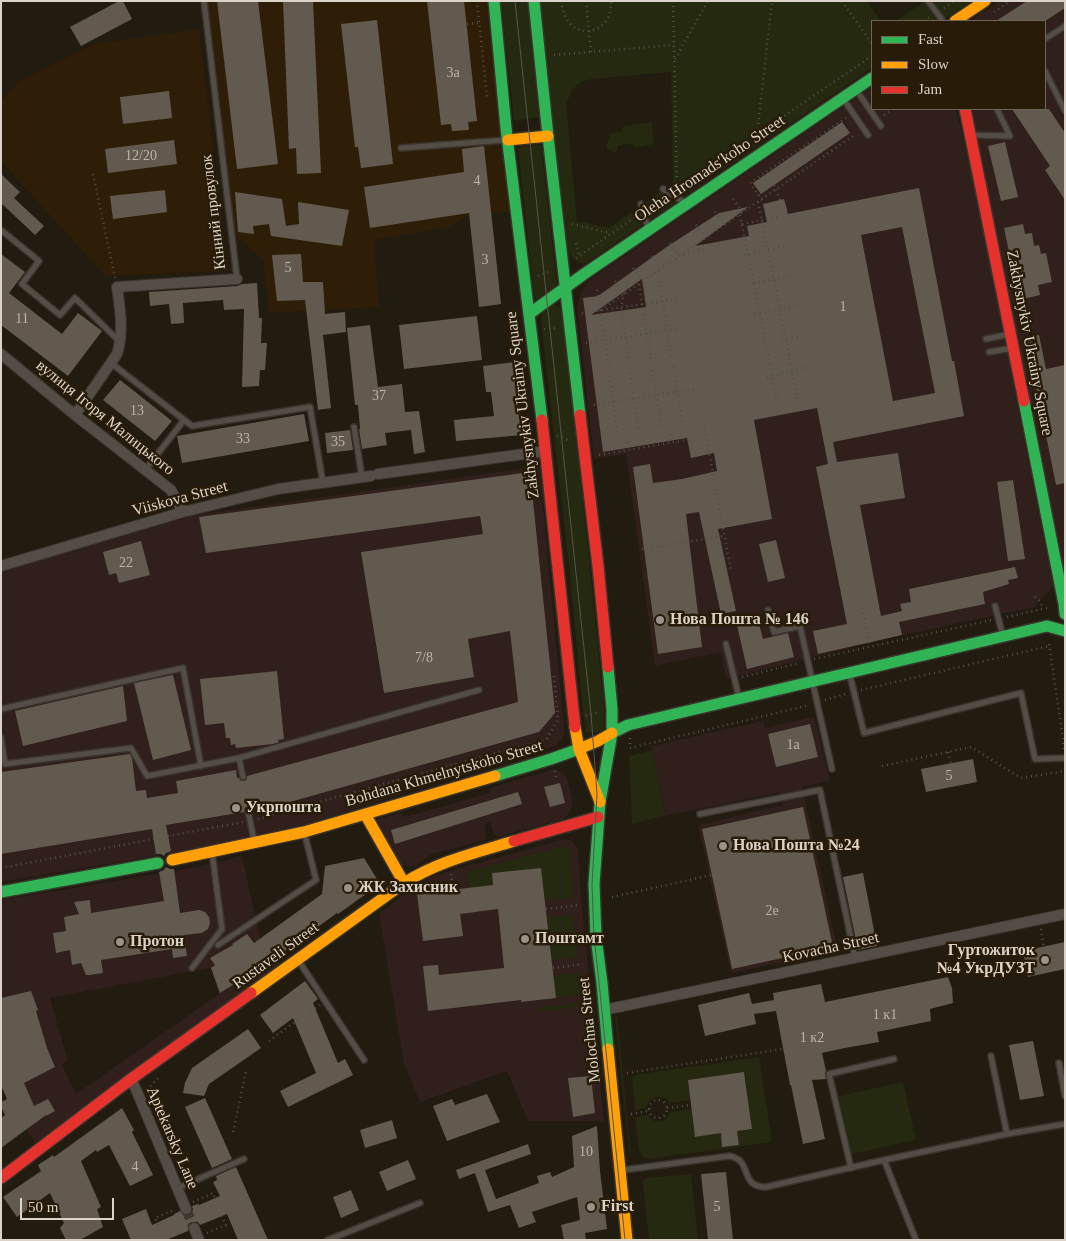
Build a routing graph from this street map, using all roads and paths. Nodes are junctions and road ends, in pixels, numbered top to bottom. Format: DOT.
graph roads {
  1 [pos="204,1"];
  2 [pos="494,1"];
  3 [pos="534,1"];
  4 [pos="561,1"];
  5 [pos="586,1"];
  6 [pos="610,1"];
  7 [pos="673,1"];
  8 [pos="708,1"];
  9 [pos="772,1"];
  10 [pos="842,1"];
  11 [pos="928,1"];
  12 [pos="985,1"];
  13 [pos="942,20"];
  14 [pos="956,20"];
  15 [pos="479,23"];
  16 [pos="467,24"];
  17 [pos="1065,26"];
  18 [pos="589,32"];
  19 [pos="1046,38"];
  20 [pos="871,43"];
  21 [pos="674,45"];
  22 [pos="591,52"];
  23 [pos="553,56"];
  24 [pos="871,57"];
  25 [pos="674,60"];
  26 [pos="1046,73"];
  27 [pos="871,79"];
  28 [pos="856,89"];
  29 [pos="842,98"];
  30 [pos="964,110"];
  31 [pos="997,110"];
  32 [pos="1065,111"];
  33 [pos="854,114"];
  34 [pos="845,118"];
  35 [pos="849,124"];
  36 [pos="881,126"];
  37 [pos="853,129"];
  38 [pos="759,134"];
  39 [pos="868,134"];
  40 [pos="970,135"];
  41 [pos="548,136"];
  42 [pos="760,139"];
  43 [pos="508,140"];
  44 [pos="401,148"];
  45 [pos="93,174"];
  46 [pos="774,185"];
  47 [pos="663,189"];
  48 [pos="677,190"];
  49 [pos="776,190"];
  50 [pos="671,194"];
  51 [pos="733,199"];
  52 [pos="762,200"];
  53 [pos="780,200"];
  54 [pos="758,202"];
  55 [pos="642,204"];
  56 [pos="687,204"];
  57 [pos="643,212"];
  58 [pos="715,212"];
  59 [pos="743,213"];
  60 [pos="740,215"];
  61 [pos="778,217"];
  62 [pos="762,221"];
  63 [pos="571,224"];
  64 [pos="742,224"];
  65 [pos="696,225"];
  66 [pos="725,225"];
  67 [pos="1,230"];
  68 [pos="649,230"];
  69 [pos="612,234"];
  70 [pos="706,238"];
  71 [pos="670,243"];
  72 [pos="784,246"];
  73 [pos="709,248"];
  74 [pos="768,249"];
  75 [pos="746,255"];
  76 [pos="579,256"];
  77 [pos="652,256"];
  78 [pos="680,256"];
  79 [pos="676,259"];
  80 [pos="678,266"];
  81 [pos="633,268"];
  82 [pos="555,269"];
  83 [pos="662,269"];
  84 [pos="658,271"];
  85 [pos="791,276"];
  86 [pos="532,278"];
  87 [pos="237,279"];
  88 [pos="774,279"];
  89 [pos="615,281"];
  90 [pos="643,281"];
  91 [pos="639,284"];
  92 [pos="749,284"];
  93 [pos="754,284"];
  94 [pos="117,287"];
  95 [pos="566,287"];
  96 [pos="597,290"];
  97 [pos="624,294"];
  98 [pos="678,298"];
  99 [pos="757,299"];
  100 [pos="752,300"];
  101 [pos="662,301"];
  102 [pos="642,304"];
  103 [pos="796,306"];
  104 [pos="621,307"];
  105 [pos="601,310"];
  106 [pos="780,310"];
  107 [pos="580,313"];
  108 [pos="529,314"];
  109 [pos="760,314"];
  110 [pos="755,315"];
  111 [pos="556,328"];
  112 [pos="683,328"];
  113 [pos="542,329"];
  114 [pos="667,330"];
  115 [pos="763,330"];
  116 [pos="758,331"];
  117 [pos="647,334"];
  118 [pos="1011,334"];
  119 [pos="803,336"];
  120 [pos="625,337"];
  121 [pos="765,339"];
  122 [pos="986,339"];
  123 [pos="605,340"];
  124 [pos="786,340"];
  125 [pos="782,341"];
  126 [pos="121,343"];
  127 [pos="584,343"];
  128 [pos="1014,348"];
  129 [pos="766,349"];
  130 [pos="989,352"];
  131 [pos="1,354"];
  132 [pos="671,356"];
  133 [pos="651,360"];
  134 [pos="769,360"];
  135 [pos="764,361"];
  136 [pos="111,363"];
  137 [pos="629,363"];
  138 [pos="608,366"];
  139 [pos="673,366"];
  140 [pos="809,367"];
  141 [pos="652,370"];
  142 [pos="792,371"];
  143 [pos="630,373"];
  144 [pos="610,376"];
  145 [pos="772,376"];
  146 [pos="767,377"];
  147 [pos="694,389"];
  148 [pos="775,391"];
  149 [pos="677,392"];
  150 [pos="769,392"];
  151 [pos="656,395"];
  152 [pos="634,399"];
  153 [pos="798,400"];
  154 [pos="613,402"];
  155 [pos="777,403"];
  156 [pos="592,405"];
  157 [pos="75,415"];
  158 [pos="184,420"];
  159 [pos="683,425"];
  160 [pos="704,425"];
  161 [pos="354,427"];
  162 [pos="662,429"];
  163 [pos="639,433"];
  164 [pos="670,434"];
  165 [pos="553,435"];
  166 [pos="618,436"];
  167 [pos="686,440"];
  168 [pos="627,442"];
  169 [pos="671,442"];
  170 [pos="577,443"];
  171 [pos="628,449"];
  172 [pos="546,451"];
  173 [pos="595,456"];
  174 [pos="146,470"];
  175 [pos="370,476"];
  176 [pos="323,483"];
  177 [pos="182,512"];
  178 [pos="724,536"];
  179 [pos="642,549"];
  180 [pos="1,566"];
  181 [pos="731,571"];
  182 [pos="1035,597"];
  183 [pos="995,606"];
  184 [pos="862,608"];
  185 [pos="768,610"];
  186 [pos="1065,614"];
  187 [pos="998,618"];
  188 [pos="1065,631"];
  189 [pos="1003,636"];
  190 [pos="726,644"];
  191 [pos="870,647"];
  192 [pos="808,660"];
  193 [pos="849,673"];
  194 [pos="554,676"];
  195 [pos="742,677"];
  196 [pos="813,681"];
  197 [pos="479,690"];
  198 [pos="854,692"];
  199 [pos="739,699"];
  200 [pos="818,703"];
  201 [pos="1,709"];
  202 [pos="604,710"];
  203 [pos="584,716"];
  204 [pos="612,733"];
  205 [pos="1,738"];
  206 [pos="630,738"];
  207 [pos="1064,739"];
  208 [pos="579,749"];
  209 [pos="1064,749"];
  210 [pos="948,752"];
  211 [pos="239,758"];
  212 [pos="1065,758"];
  213 [pos="951,764"];
  214 [pos="201,766"];
  215 [pos="882,766"];
  216 [pos="832,769"];
  217 [pos="554,770"];
  218 [pos="1065,771"];
  219 [pos="243,777"];
  220 [pos="556,778"];
  221 [pos="600,802"];
  222 [pos="248,811"];
  223 [pos="365,814"];
  224 [pos="700,814"];
  225 [pos="598,817"];
  226 [pos="250,821"];
  227 [pos="304,832"];
  228 [pos="168,836"];
  229 [pos="154,839"];
  230 [pos="254,843"];
  231 [pos="212,852"];
  232 [pos="172,860"];
  233 [pos="158,863"];
  234 [pos="1,868"];
  235 [pos="451,874"];
  236 [pos="712,874"];
  237 [pos="404,883"];
  238 [pos="453,890"];
  239 [pos="1,892"];
  240 [pos="612,897"];
  241 [pos="578,905"];
  242 [pos="546,909"];
  243 [pos="1065,914"];
  244 [pos="1040,920"];
  245 [pos="218,945"];
  246 [pos="1044,946"];
  247 [pos="855,958"];
  248 [pos="298,960"];
  249 [pos="583,964"];
  250 [pos="192,968"];
  251 [pos="553,968"];
  252 [pos="604,1010"];
  253 [pos="299,1019"];
  254 [pos="269,1041"];
  255 [pos="783,1049"];
  256 [pos="991,1056"];
  257 [pos="894,1059"];
  258 [pos="364,1060"];
  259 [pos="1059,1062"];
  260 [pos="246,1072"];
  261 [pos="627,1073"];
  262 [pos="131,1079"];
  263 [pos="1065,1096"];
  264 [pos="691,1105"];
  265 [pos="667,1108"];
  266 [pos="649,1111"];
  267 [pos="631,1114"];
  268 [pos="1065,1124"];
  269 [pos="233,1132"];
  270 [pos="1008,1134"];
  271 [pos="244,1159"];
  272 [pos="884,1160"];
  273 [pos="851,1168"];
  274 [pos="620,1170"];
  275 [pos="1,1178"];
  276 [pos="177,1188"];
  277 [pos="420,1203"];
  278 [pos="186,1209"];
  279 [pos="222,1216"];
  280 [pos="197,1235"];
  281 [pos="328,1240"];
  282 [pos="627,1240"];
  283 [pos="916,1240"];
  1 -- 87 [label="lane, Кінний провулок"];
  2 -- 43 [label="main road, Zakhysnykiv Ukrainy Square"];
  3 -- 41 [label="main road, Zakhysnykiv Ukrainy Square"];
  4 -- 18 [label="path"];
  5 -- 18 [label="path"];
  6 -- 18 [label="path"];
  7 -- 21 [label="path"];
  8 -- 25 [label="path"];
  9 -- 38 [label="path"];
  10 -- 20 [label="path"];
  11 -- 13 [label="lane"];
  12 -- 14 [label="main road"];
  15 -- 16 [label="path"];
  17 -- 19 [label="lane"];
  18 -- 22 [label="path"];
  21 -- 22 [label="path"];
  21 -- 25 [label="path"];
  22 -- 23 [label="path"];
  24 -- 38 [label="path"];
  25 -- 48 [label="path"];
  26 -- 32 [label="lane"];
  27 -- 28 [label="main road, Oleha Hromadsʹkoho Street"];
  28 -- 29 [label="main road, Oleha Hromadsʹkoho Street"];
  28 -- 36 [label="lane"];
  29 -- 33 [label="lane"];
  29 -- 56 [label="main road, Oleha Hromadsʹkoho Street"];
  30 -- 40 [label="main road, Zakhysnykiv Ukrainy Square"];
  31 -- 40 [label="lane"];
  33 -- 34 [label="path"];
  33 -- 39 [label="lane"];
  34 -- 35 [label="path"];
  34 -- 52 [label="path"];
  37 -- 49 [label="path"];
  38 -- 42 [label="path"];
  38 -- 48 [label="path"];
  40 -- 118 [label="main road, Zakhysnykiv Ukrainy Square"];
  41 -- 43 [label="main road"];
  41 -- 95 [label="main road, Zakhysnykiv Ukrainy Square"];
  43 -- 44 [label="lane"];
  43 -- 108 [label="main road, Zakhysnykiv Ukrainy Square"];
  45 -- 94 [label="path"];
  46 -- 49 [label="path"];
  47 -- 50 [label="lane"];
  48 -- 50 [label="path"];
  49 -- 52 [label="path"];
  49 -- 53 [label="path"];
  50 -- 56 [label="lane"];
  50 -- 57 [label="path"];
  51 -- 59 [label="path"];
  52 -- 54 [label="path"];
  54 -- 59 [label="path"];
  54 -- 62 [label="path"];
  55 -- 57 [label="lane"];
  56 -- 68 [label="main road, Oleha Hromadsʹkoho Street"];
  57 -- 68 [label="lane"];
  57 -- 69 [label="path"];
  58 -- 66 [label="path"];
  59 -- 60 [label="path"];
  60 -- 64 [label="path"];
  60 -- 66 [label="path"];
  61 -- 62 [label="path"];
  62 -- 64 [label="path"];
  62 -- 74 [label="path"];
  63 -- 69 [label="path"];
  64 -- 75 [label="path"];
  65 -- 70 [label="path"];
  66 -- 70 [label="path"];
  67 -- 126 [label="lane"];
  68 -- 95 [label="main road, Oleha Hromadsʹkoho Street"];
  69 -- 76 [label="path"];
  70 -- 78 [label="path"];
  71 -- 78 [label="path"];
  72 -- 74 [label="path"];
  73 -- 78 [label="path"];
  74 -- 75 [label="path"];
  74 -- 88 [label="path"];
  75 -- 93 [label="path"];
  77 -- 83 [label="path"];
  78 -- 79 [label="path"];
  79 -- 80 [label="path"];
  79 -- 83 [label="path"];
  81 -- 90 [label="path"];
  82 -- 86 [label="path"];
  83 -- 84 [label="path"];
  84 -- 90 [label="path"];
  84 -- 101 [label="path"];
  85 -- 88 [label="path"];
  87 -- 94 [label="street, Кінний провулок"];
  88 -- 93 [label="path"];
  88 -- 106 [label="path"];
  89 -- 97 [label="path"];
  90 -- 91 [label="path"];
  91 -- 97 [label="path"];
  91 -- 102 [label="path"];
  92 -- 93 [label="path"];
  93 -- 99 [label="path"];
  94 -- 126 [label="street"];
  95 -- 108 [label="main road, Oleha Hromadsʹkoho Street"];
  95 -- 204 [label="main road, Zakhysnykiv Ukrainy Square"];
  96 -- 105 [label="path"];
  97 -- 104 [label="path"];
  97 -- 105 [label="path"];
  98 -- 101 [label="path"];
  99 -- 100 [label="path"];
  99 -- 109 [label="path"];
  101 -- 102 [label="path"];
  101 -- 114 [label="path"];
  102 -- 104 [label="path"];
  102 -- 117 [label="path"];
  103 -- 106 [label="path"];
  104 -- 105 [label="path"];
  104 -- 120 [label="path"];
  105 -- 107 [label="path"];
  105 -- 123 [label="path"];
  106 -- 109 [label="path"];
  106 -- 124 [label="path"];
  108 -- 172 [label="main road, Zakhysnykiv Ukrainy Square"];
  109 -- 110 [label="path"];
  109 -- 115 [label="path"];
  111 -- 113 [label="path"];
  112 -- 114 [label="path"];
  114 -- 117 [label="path"];
  114 -- 132 [label="path"];
  115 -- 116 [label="path"];
  115 -- 121 [label="path"];
  117 -- 120 [label="path"];
  117 -- 133 [label="path"];
  118 -- 122 [label="lane"];
  118 -- 128 [label="main road, Zakhysnykiv Ukrainy Square"];
  119 -- 124 [label="path"];
  120 -- 123 [label="path"];
  120 -- 137 [label="path"];
  123 -- 127 [label="path"];
  123 -- 138 [label="path"];
  124 -- 125 [label="path"];
  124 -- 142 [label="path"];
  126 -- 136 [label="street"];
  128 -- 130 [label="lane"];
  128 -- 186 [label="main road, Zakhysnykiv Ukrainy Square"];
  129 -- 134 [label="path"];
  131 -- 157 [label="street, вулиця Ігоря Малицького"];
  134 -- 135 [label="path"];
  134 -- 145 [label="path"];
  136 -- 157 [label="street"];
  136 -- 158 [label="lane"];
  139 -- 149 [label="path"];
  140 -- 142 [label="path"];
  141 -- 151 [label="path"];
  142 -- 145 [label="path"];
  142 -- 153 [label="path"];
  143 -- 152 [label="path"];
  144 -- 154 [label="path"];
  145 -- 146 [label="path"];
  145 -- 148 [label="path"];
  147 -- 149 [label="path"];
  148 -- 150 [label="path"];
  148 -- 155 [label="path"];
  149 -- 151 [label="path"];
  149 -- 159 [label="path"];
  151 -- 152 [label="path"];
  151 -- 162 [label="path"];
  152 -- 154 [label="path"];
  152 -- 163 [label="path"];
  154 -- 156 [label="path"];
  154 -- 166 [label="path"];
  157 -- 174 [label="street, вулиця Ігоря Малицького"];
  158 -- 174 [label="lane"];
  158 -- 176 [label="lane"];
  160 -- 178 [label="path"];
  161 -- 175 [label="lane"];
  164 -- 169 [label="path"];
  165 -- 170 [label="path"];
  167 -- 169 [label="path"];
  168 -- 171 [label="path"];
  169 -- 171 [label="path"];
  171 -- 173 [label="path"];
  172 -- 175 [label="street, Viiskova Street"];
  172 -- 208 [label="main road, Zakhysnykiv Ukrainy Square"];
  174 -- 177 [label="street, вулиця Ігоря Малицького"];
  175 -- 176 [label="street, Viiskova Street"];
  176 -- 177 [label="street, Viiskova Street"];
  177 -- 180 [label="street, Viiskova Street"];
  178 -- 179 [label="path"];
  178 -- 181 [label="path"];
  182 -- 187 [label="path"];
  183 -- 187 [label="lane"];
  184 -- 191 [label="path"];
  185 -- 192 [label="lane"];
  187 -- 189 [label="lane"];
  187 -- 191 [label="path"];
  188 -- 189 [label="main road"];
  189 -- 193 [label="main road"];
  190 -- 199 [label="lane"];
  191 -- 192 [label="path"];
  192 -- 195 [label="path"];
  192 -- 196 [label="lane"];
  193 -- 196 [label="main road"];
  193 -- 198 [label="lane"];
  194 -- 226 [label="path"];
  196 -- 199 [label="main road"];
  196 -- 200 [label="lane"];
  197 -- 211 [label="lane"];
  198 -- 200 [label="path"];
  198 -- 207 [label="path"];
  198 -- 212 [label="lane"];
  199 -- 204 [label="main road"];
  200 -- 206 [label="path"];
  200 -- 216 [label="lane"];
  201 -- 214 [label="lane"];
  202 -- 203 [label="path"];
  204 -- 208 [label="main road, Bohdana Khmelnytskoho Street"];
  204 -- 221 [label="main road, Zakhysnykiv Ukrainy Square"];
  205 -- 214 [label="lane"];
  207 -- 209 [label="path"];
  208 -- 221 [label="main road, Zakhysnykiv Ukrainy Square"];
  208 -- 223 [label="main road, Bohdana Khmelnytskoho Street"];
  210 -- 213 [label="path"];
  210 -- 215 [label="path"];
  210 -- 218 [label="path"];
  211 -- 214 [label="lane"];
  211 -- 219 [label="lane"];
  217 -- 220 [label="path"];
  221 -- 225 [label="main road, Zakhysnykiv Ukrainy Square"];
  222 -- 226 [label="lane"];
  223 -- 227 [label="main road, Bohdana Khmelnytskoho Street"];
  223 -- 237 [label="main road"];
  224 -- 247 [label="lane"];
  225 -- 237 [label="main road, Rustaveli Street"];
  225 -- 252 [label="main road, Molochna Street"];
  226 -- 228 [label="path"];
  226 -- 230 [label="lane"];
  227 -- 230 [label="main road, Bohdana Khmelnytskoho Street"];
  227 -- 245 [label="lane"];
  229 -- 234 [label="path"];
  230 -- 231 [label="main road, Bohdana Khmelnytskoho Street"];
  231 -- 232 [label="main road, Bohdana Khmelnytskoho Street"];
  231 -- 250 [label="lane"];
  233 -- 239 [label="main road"];
  235 -- 238 [label="path"];
  236 -- 240 [label="path"];
  237 -- 248 [label="main road, Rustaveli Street"];
  241 -- 242 [label="path"];
  243 -- 244 [label="street, Kovacha Street"];
  244 -- 246 [label="path"];
  244 -- 247 [label="street, Kovacha Street"];
  247 -- 252 [label="street, Kovacha Street"];
  248 -- 258 [label="lane"];
  248 -- 262 [label="main road, Rustaveli Street"];
  249 -- 251 [label="path"];
  252 -- 274 [label="main road, Molochna Street"];
  253 -- 254 [label="path"];
  255 -- 261 [label="path"];
  256 -- 270 [label="lane"];
  257 -- 273 [label="lane"];
  259 -- 263 [label="lane"];
  260 -- 269 [label="path"];
  262 -- 275 [label="main road, Rustaveli Street"];
  262 -- 276 [label="street, Aptekarsky Lane"];
  264 -- 265 [label="path"];
  265 -- 266 [label="path"];
  265 -- 266 [label="path"];
  266 -- 267 [label="path"];
  268 -- 270 [label="lane"];
  270 -- 272 [label="lane"];
  271 -- 276 [label="lane"];
  272 -- 273 [label="lane"];
  272 -- 283 [label="lane"];
  273 -- 274 [label="lane"];
  274 -- 282 [label="main road, Molochna Street"];
  276 -- 278 [label="street, Aptekarsky Lane"];
  277 -- 281 [label="lane"];
  279 -- 280 [label="path"];
}
